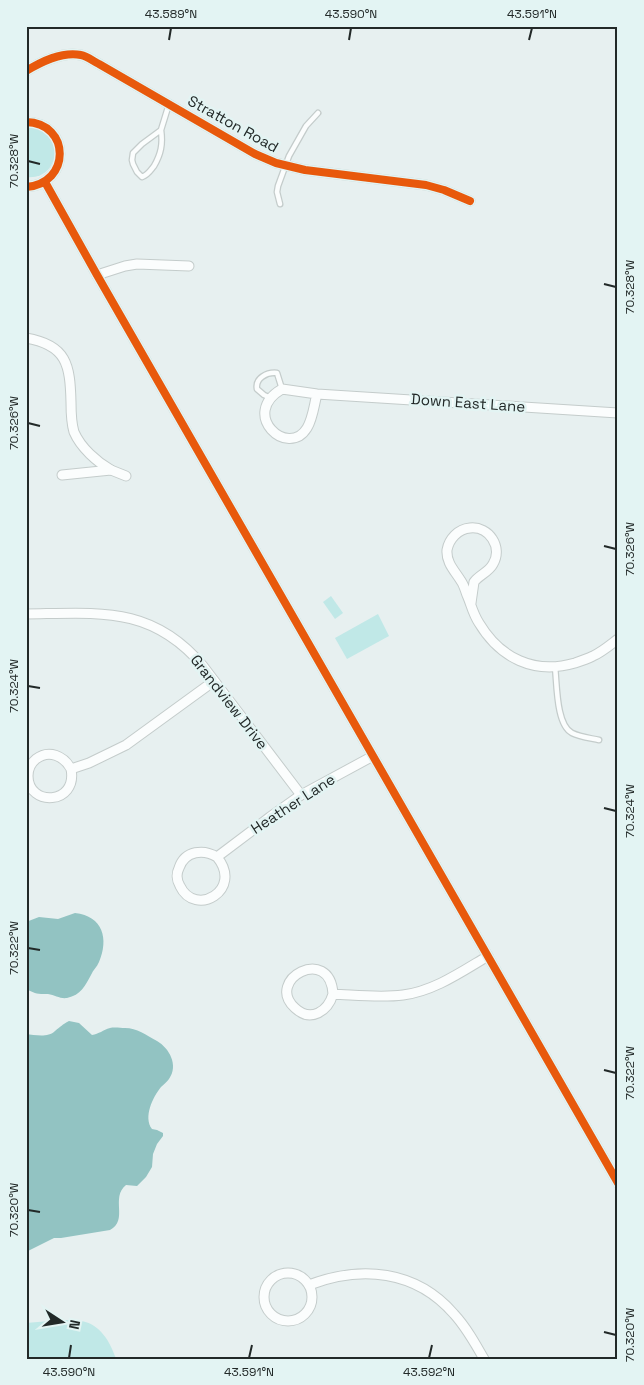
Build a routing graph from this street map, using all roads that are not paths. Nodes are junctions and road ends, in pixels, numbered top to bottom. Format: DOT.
graph roads {
  1 [pos="26,71"];
  2 [pos="169,104"];
  3 [pos="318,112"];
  4 [pos="26,122"];
  5 [pos="161,130"];
  6 [pos="285,165"];
  7 [pos="46,182"];
  8 [pos="26,187"];
  9 [pos="470,201"];
  10 [pos="280,204"];
  11 [pos="189,266"];
  12 [pos="97,275"];
  13 [pos="26,338"];
  14 [pos="282,389"];
  15 [pos="317,394"];
  16 [pos="271,398"];
  17 [pos="618,413"];
  18 [pos="111,470"];
  19 [pos="62,475"];
  20 [pos="126,476"];
  21 [pos="471,604"];
  22 [pos="26,614"];
  23 [pos="618,639"];
  24 [pos="555,667"];
  25 [pos="214,681"];
  26 [pos="599,740"];
  27 [pos="373,756"];
  28 [pos="71,769"];
  29 [pos="302,795"];
  30 [pos="217,857"];
  31 [pos="488,956"];
  32 [pos="333,994"];
  33 [pos="618,1183"];
  34 [pos="309,1285"];
  35 [pos="484,1359"];
  1 -- 2 [label="street, Stratton Road"];
  2 -- 5 [label="lane"];
  2 -- 6 [label="street, Stratton Road"];
  3 -- 6 [label="lane"];
  4 -- 7 [label="street"];
  5 -- 5 [label="lane"];
  6 -- 9 [label="street, Stratton Road"];
  6 -- 10 [label="lane"];
  7 -- 8 [label="street"];
  7 -- 12 [label="street"];
  11 -- 12 [label="street"];
  12 -- 27 [label="street"];
  13 -- 18 [label="street"];
  14 -- 15 [label="street, Down East Lane"];
  14 -- 16 [label="street"];
  14 -- 16 [label="lane"];
  15 -- 16 [label="street"];
  15 -- 17 [label="street, Down East Lane"];
  18 -- 19 [label="street"];
  18 -- 20 [label="street"];
  21 -- 21 [label="street"];
  21 -- 24 [label="street"];
  22 -- 25 [label="street, Grandview Drive"];
  23 -- 24 [label="street"];
  24 -- 26 [label="lane"];
  25 -- 28 [label="street"];
  25 -- 29 [label="street, Grandview Drive"];
  27 -- 29 [label="street, Heather Lane"];
  27 -- 31 [label="street"];
  28 -- 28 [label="street"];
  29 -- 30 [label="street, Heather Lane"];
  30 -- 30 [label="street"];
  31 -- 32 [label="street"];
  31 -- 33 [label="street"];
  32 -- 32 [label="street"];
  34 -- 34 [label="street"];
  34 -- 35 [label="street"];
}
